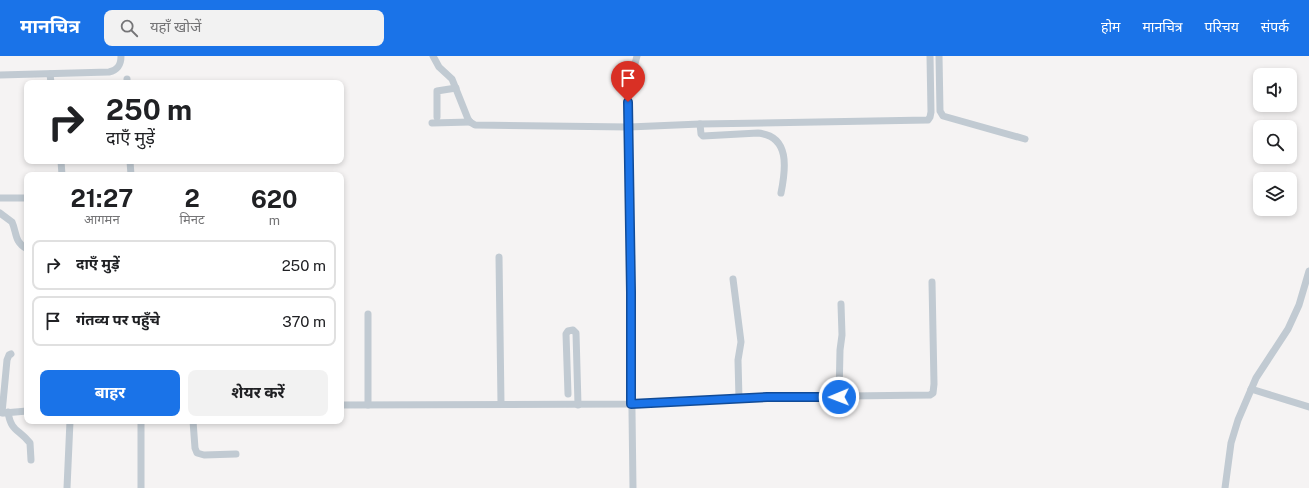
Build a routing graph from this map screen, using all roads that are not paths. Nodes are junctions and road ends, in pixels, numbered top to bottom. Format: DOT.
graph roads {
  1 [pos="121,56"];
  2 [pos="433,56"];
  3 [pos="637,56"];
  4 [pos="930,56"];
  5 [pos="939,56"];
  6 [pos="50,74"];
  7 [pos="0,75"];
  8 [pos="51,80"];
  9 [pos="456,88"];
  10 [pos="470,122"];
  11 [pos="700,124"];
  12 [pos="629,126"];
  13 [pos="1025,139"];
  14 [pos="781,192"];
  15 [pos="0,198"];
  16 [pos="24,198"];
  17 [pos="0,213"];
  18 [pos="24,247"];
  19 [pos="500,257"];
  20 [pos="1309,271"];
  21 [pos="733,279"];
  22 [pos="932,282"];
  23 [pos="841,304"];
  24 [pos="368,314"];
  25 [pos="11,354"];
  26 [pos="1251,389"];
  27 [pos="568,394"];
  28 [pos="839,397"];
  29 [pos="739,399"];
  30 [pos="501,404"];
  31 [pos="631,404"];
  32 [pos="344,405"];
  33 [pos="368,405"];
  34 [pos="578,405"];
  35 [pos="1309,407"];
  36 [pos="24,412"];
  37 [pos="3,413"];
  38 [pos="70,424"];
  39 [pos="141,424"];
  40 [pos="193,424"];
  41 [pos="236,454"];
  42 [pos="31,460"];
  43 [pos="67,488"];
  44 [pos="141,488"];
  45 [pos="633,488"];
  46 [pos="1225,488"];
  1 -- 6 [label="street"];
  2 -- 9 [label="street"];
  3 -- 12 [label="street"];
  4 -- 11 [label="street"];
  5 -- 13 [label="street"];
  6 -- 7 [label="street"];
  6 -- 8 [label="street"];
  9 -- 10 [label="street"];
  9 -- 10 [label="street"];
  10 -- 12 [label="street"];
  11 -- 12 [label="street"];
  11 -- 14 [label="street"];
  12 -- 31 [label="street"];
  15 -- 16 [label="street"];
  17 -- 18 [label="street"];
  19 -- 30 [label="street"];
  20 -- 26 [label="street"];
  21 -- 29 [label="street"];
  22 -- 28 [label="street"];
  23 -- 28 [label="street"];
  24 -- 33 [label="street"];
  25 -- 37 [label="street"];
  26 -- 35 [label="street"];
  26 -- 46 [label="street"];
  27 -- 34 [label="street"];
  28 -- 29 [label="street"];
  29 -- 31 [label="street"];
  30 -- 33 [label="street"];
  30 -- 34 [label="street"];
  31 -- 34 [label="street"];
  31 -- 45 [label="street"];
  32 -- 33 [label="street"];
  36 -- 37 [label="street"];
  37 -- 42 [label="street"];
  38 -- 43 [label="street"];
  39 -- 44 [label="street"];
  40 -- 41 [label="street"];
}
